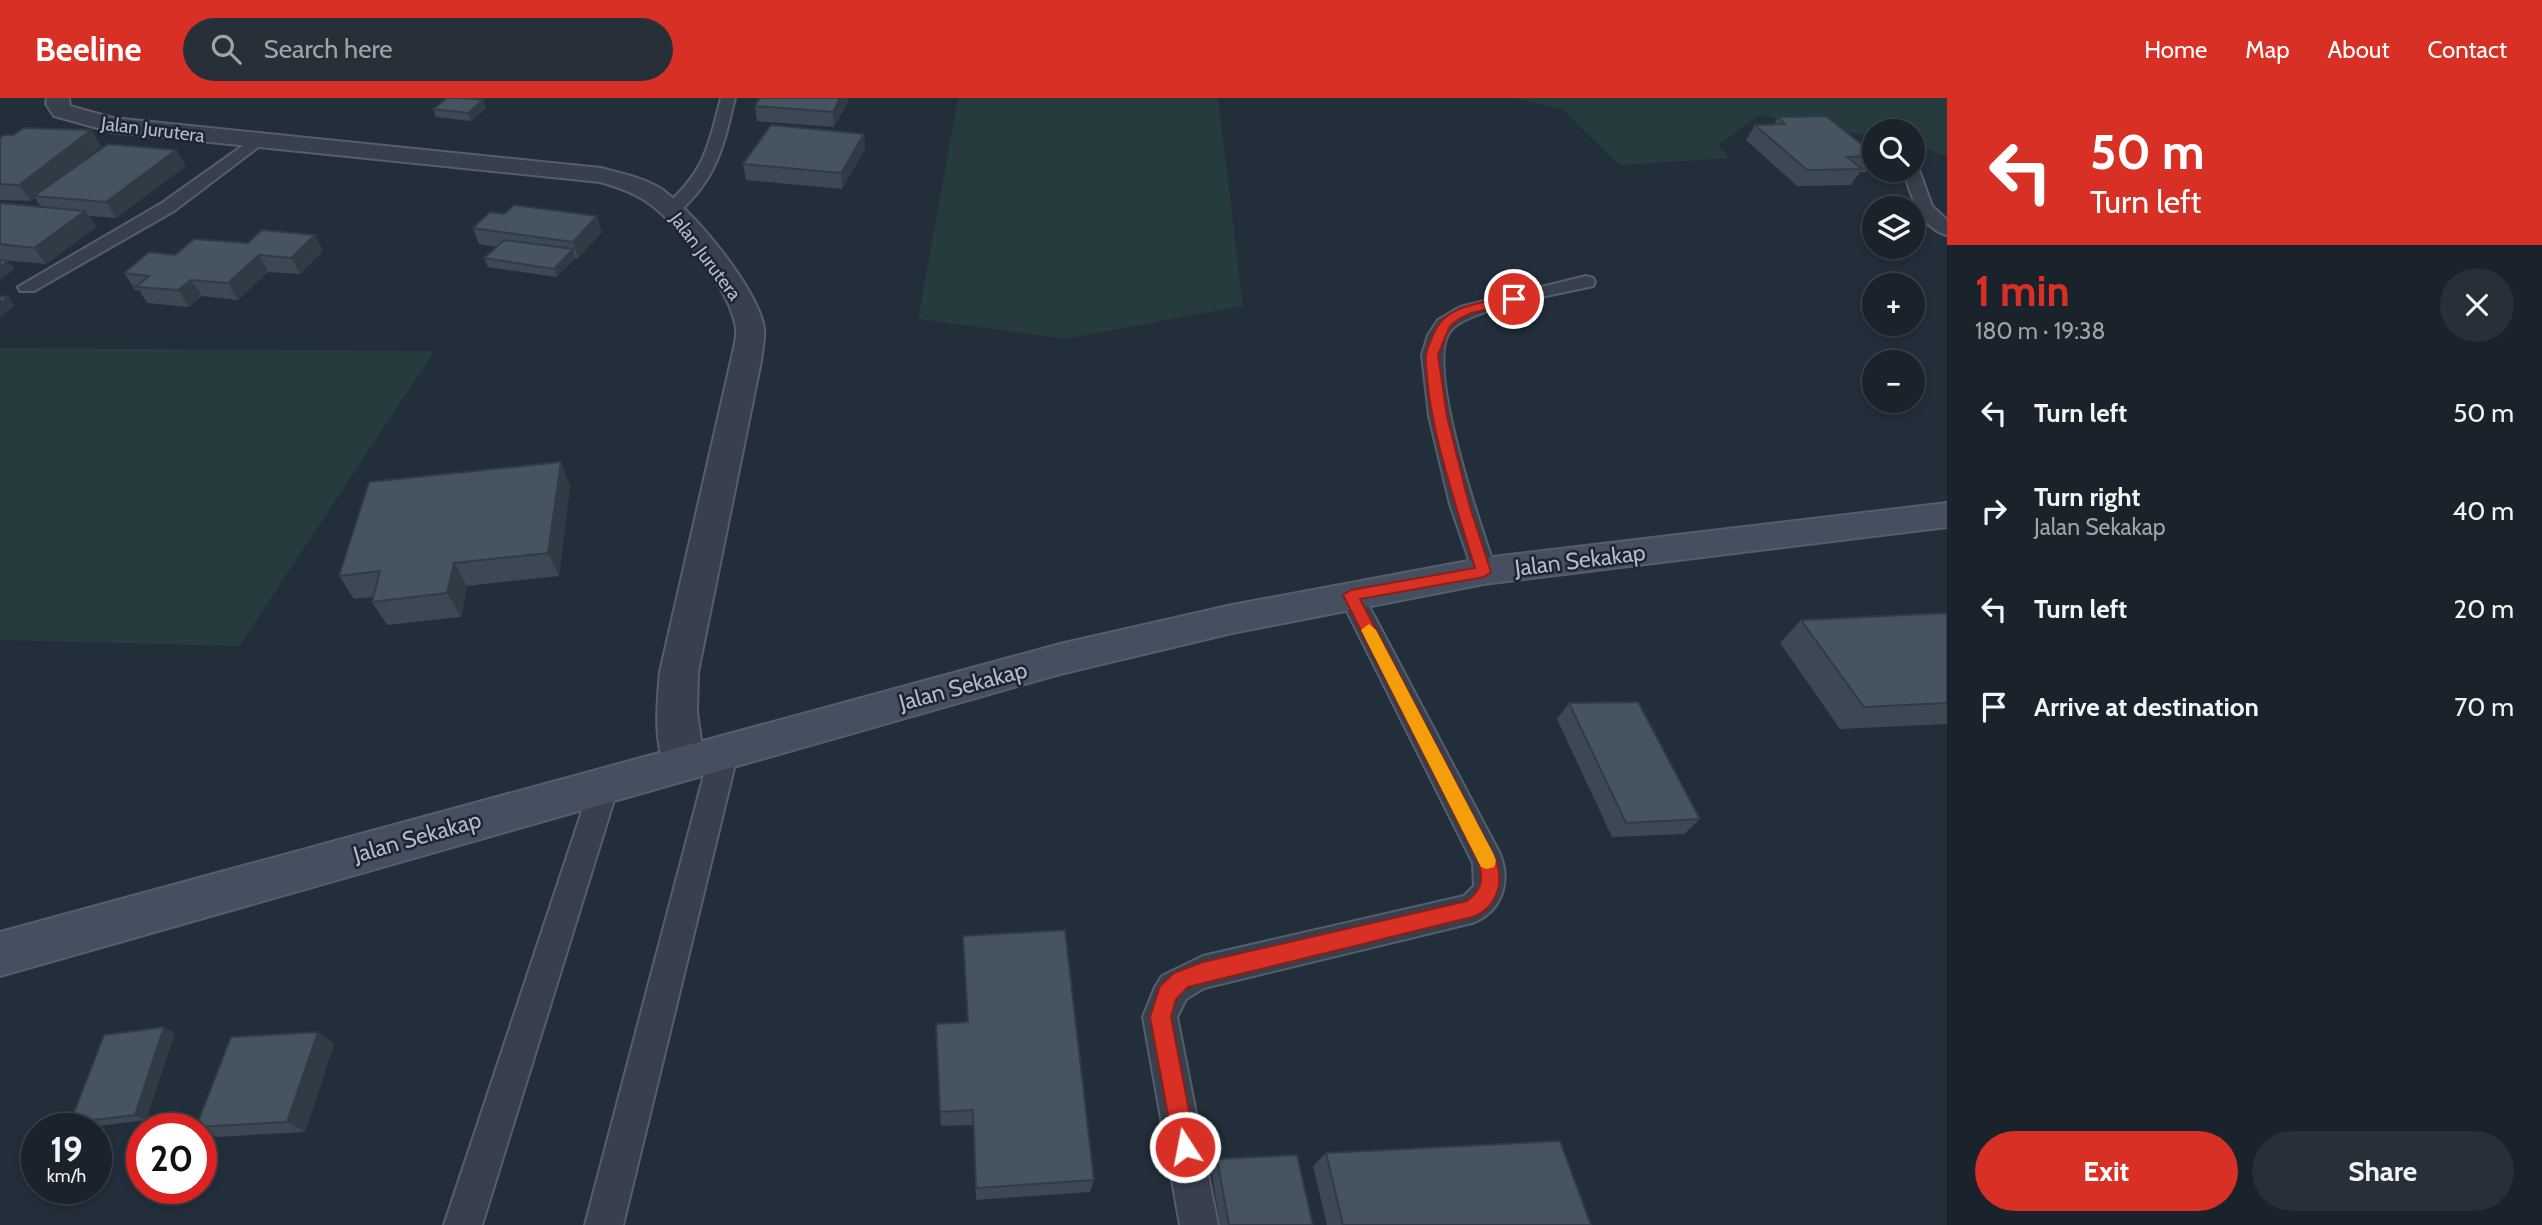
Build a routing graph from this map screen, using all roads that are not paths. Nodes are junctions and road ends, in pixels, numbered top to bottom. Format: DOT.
graph roads {
  1 [pos="58,98"];
  2 [pos="728,98"];
  3 [pos="255,142"];
  4 [pos="1915,182"];
  5 [pos="671,210"];
  6 [pos="1947,230"];
  7 [pos="1586,282"];
  8 [pos="27,287"];
  9 [pos="1947,514"];
  10 [pos="1484,572"];
  11 [pos="1351,595"];
  12 [pos="724,752"];
  13 [pos="683,762"];
  14 [pos="605,784"];
  15 [pos="0,954"];
  16 [pos="463,1225"];
  17 [pos="604,1225"];
  18 [pos="1199,1225"];
  1 -- 3 [label="street, Jalan Jurutera"];
  2 -- 5 [label="lane"];
  3 -- 5 [label="street, Jalan Jurutera"];
  3 -- 8 [label="lane"];
  4 -- 6 [label="lane"];
  5 -- 13 [label="street, Jalan Jurutera"];
  7 -- 10 [label="lane"];
  9 -- 10 [label="street, Jalan Sekakap"];
  10 -- 11 [label="street, Jalan Sekakap"];
  11 -- 12 [label="street, Jalan Sekakap"];
  11 -- 18 [label="lane"];
  12 -- 13 [label="street, Jalan Sekakap"];
  12 -- 17 [label="lane"];
  13 -- 14 [label="street, Jalan Sekakap"];
  14 -- 15 [label="street, Jalan Sekakap"];
  14 -- 16 [label="lane"];
}
